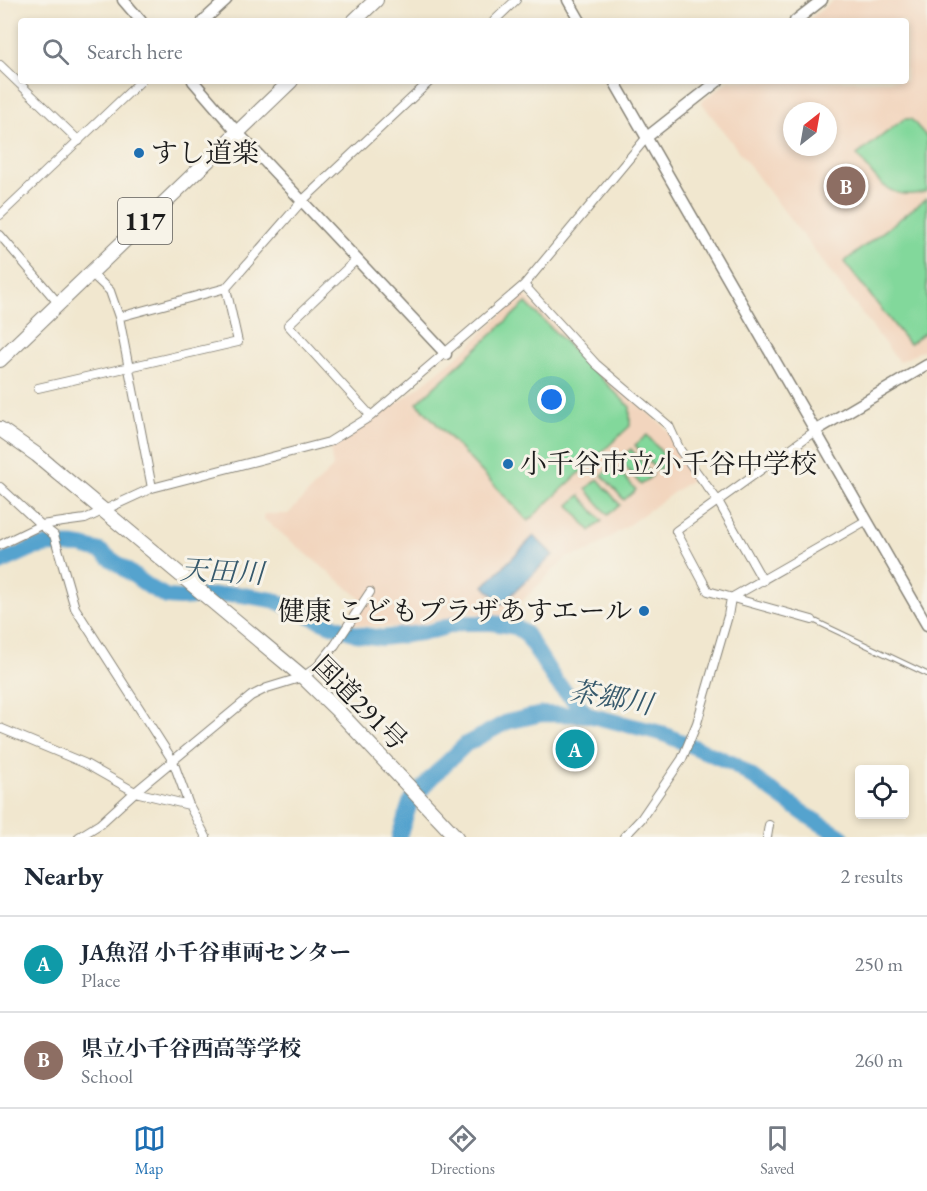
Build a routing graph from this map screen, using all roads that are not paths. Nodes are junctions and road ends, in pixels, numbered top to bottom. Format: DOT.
graph roads {
  1 [pos="123,0"];
  2 [pos="225,0"];
  3 [pos="376,0"];
  4 [pos="516,0"];
  5 [pos="568,0"];
  6 [pos="822,0"];
  7 [pos="138,18"];
  8 [pos="206,18"];
  9 [pos="357,18"];
  10 [pos="497,18"];
  11 [pos="578,18"];
  12 [pos="799,18"];
  13 [pos="0,65"];
  14 [pos="18,82"];
  15 [pos="20,84"];
  16 [pos="138,84"];
  17 [pos="196,84"];
  18 [pos="288,84"];
  19 [pos="427,84"];
  20 [pos="616,84"];
  21 [pos="714,84"];
  22 [pos="237,132"];
  23 [pos="646,137"];
  24 [pos="79,141"];
  25 [pos="302,201"];
  26 [pos="0,215"];
  27 [pos="0,235"];
  28 [pos="357,259"];
  29 [pos="91,273"];
  30 [pos="524,285"];
  31 [pos="226,288"];
  32 [pos="59,304"];
  33 [pos="119,317"];
  34 [pos="446,354"];
  35 [pos="0,360"];
  36 [pos="927,365"];
  37 [pos="129,367"];
  38 [pos="38,388"];
  39 [pos="371,416"];
  40 [pos="0,429"];
  41 [pos="815,431"];
  42 [pos="0,487"];
  43 [pos="152,488"];
  44 [pos="718,501"];
  45 [pos="102,511"];
  46 [pos="867,520"];
  47 [pos="40,525"];
  48 [pos="0,545"];
  49 [pos="763,581"];
  50 [pos="370,592"];
  51 [pos="732,598"];
  52 [pos="812,620"];
  53 [pos="927,625"];
  54 [pos="927,674"];
  55 [pos="303,677"];
  56 [pos="0,728"];
  57 [pos="173,761"];
  58 [pos="135,792"];
  59 [pos="189,805"];
  60 [pos="769,825"];
  61 [pos="79,837"];
  62 [pos="206,837"];
  63 [pos="456,837"];
  64 [pos="624,837"];
  65 [pos="767,837"];
  1 -- 7 [label="street"];
  2 -- 8 [label="street"];
  3 -- 9 [label="highway"];
  4 -- 10 [label="street"];
  5 -- 11 [label="street"];
  6 -- 12 [label="street"];
  13 -- 14 [label="street"];
  15 -- 24 [label="street"];
  16 -- 24 [label="street"];
  17 -- 22 [label="street"];
  18 -- 22 [label="highway, 117"];
  19 -- 25 [label="street"];
  20 -- 23 [label="street"];
  21 -- 23 [label="street"];
  22 -- 25 [label="street"];
  22 -- 29 [label="highway, 117"];
  23 -- 30 [label="street"];
  23 -- 41 [label="street"];
  24 -- 26 [label="street"];
  25 -- 28 [label="street"];
  25 -- 31 [label="street"];
  27 -- 32 [label="street"];
  28 -- 34 [label="street"];
  28 -- 39 [label="street"];
  29 -- 32 [label="highway, 117"];
  29 -- 33 [label="street"];
  30 -- 34 [label="street"];
  30 -- 44 [label="street"];
  31 -- 33 [label="street"];
  31 -- 37 [label="street"];
  32 -- 35 [label="highway, 117"];
  33 -- 37 [label="street"];
  34 -- 39 [label="street"];
  36 -- 41 [label="street"];
  37 -- 38 [label="street"];
  37 -- 43 [label="street"];
  39 -- 43 [label="street"];
  40 -- 45 [label="highway, 国道291号"];
  41 -- 44 [label="street"];
  41 -- 46 [label="street"];
  42 -- 47 [label="street"];
  43 -- 45 [label="street"];
  44 -- 49 [label="street"];
  44 -- 51 [label="street"];
  45 -- 47 [label="street"];
  45 -- 55 [label="highway, 国道291号"];
  46 -- 49 [label="street"];
  46 -- 53 [label="street"];
  47 -- 48 [label="street"];
  47 -- 57 [label="street"];
  49 -- 51 [label="street"];
  50 -- 55 [label="street"];
  51 -- 52 [label="street"];
  51 -- 64 [label="street"];
  52 -- 54 [label="lane"];
  55 -- 57 [label="street"];
  55 -- 63 [label="highway, 国道291号"];
  56 -- 58 [label="street"];
  57 -- 58 [label="street"];
  57 -- 59 [label="street"];
  58 -- 59 [label="street"];
  58 -- 61 [label="street"];
  59 -- 62 [label="street"];
  60 -- 65 [label="street"];
}
